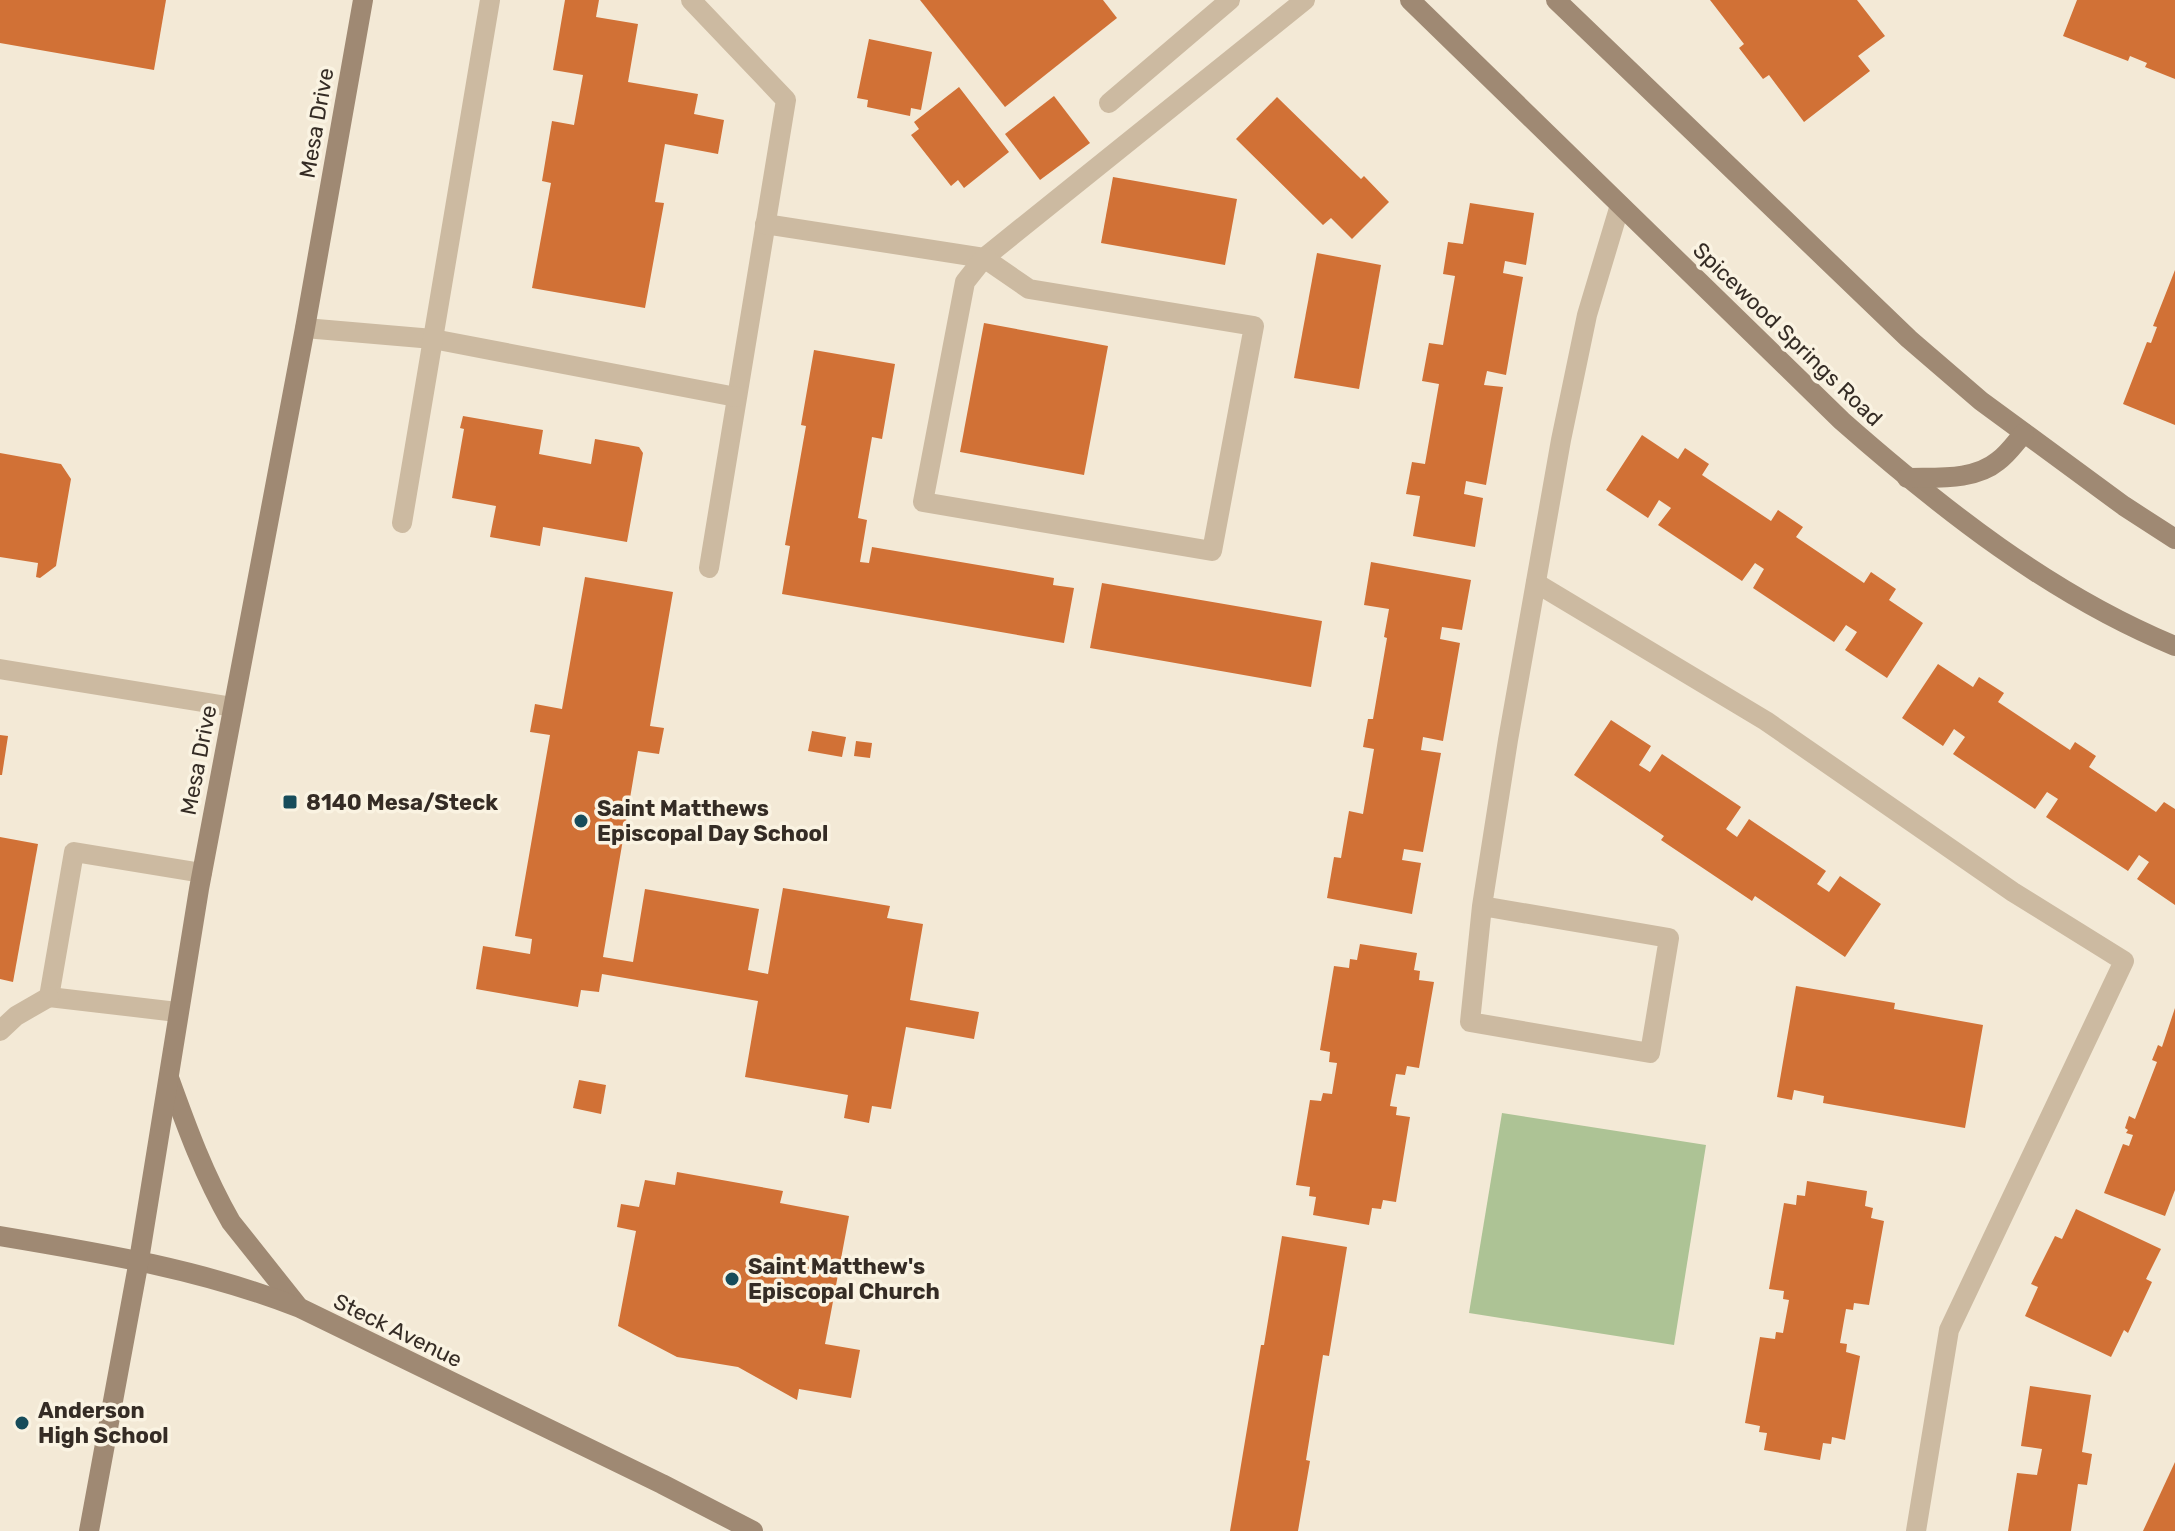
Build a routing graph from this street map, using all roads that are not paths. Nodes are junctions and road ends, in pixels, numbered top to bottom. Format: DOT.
graph roads {
  1 [pos="363,0"];
  2 [pos="490,0"];
  3 [pos="691,0"];
  4 [pos="1230,0"];
  5 [pos="1305,0"];
  6 [pos="1410,0"];
  7 [pos="1556,0"];
  8 [pos="1109,103"];
  9 [pos="1620,205"];
  10 [pos="765,224"];
  11 [pos="984,258"];
  12 [pos="305,328"];
  13 [pos="433,339"];
  14 [pos="736,397"];
  15 [pos="2024,433"];
  16 [pos="1907,478"];
  17 [pos="402,523"];
  18 [pos="2175,539"];
  19 [pos="709,568"];
  20 [pos="1536,583"];
  21 [pos="2175,646"];
  22 [pos="0,669"];
  23 [pos="233,707"];
  24 [pos="202,873"];
  25 [pos="1482,906"];
  26 [pos="49,997"];
  27 [pos="177,1012"];
  28 [pos="0,1031"];
  29 [pos="168,1073"];
  30 [pos="0,1236"];
  31 [pos="139,1260"];
  32 [pos="300,1308"];
  33 [pos="89,1531"];
  34 [pos="753,1531"];
  35 [pos="1916,1531"];
  1 -- 12 [label="street, Mesa Drive"];
  2 -- 13 [label="lane"];
  3 -- 10 [label="lane"];
  4 -- 8 [label="lane"];
  5 -- 11 [label="lane"];
  6 -- 9 [label="street, Spicewood Springs Road"];
  7 -- 15 [label="street"];
  9 -- 16 [label="street, Spicewood Springs Road"];
  9 -- 20 [label="lane"];
  10 -- 11 [label="lane"];
  10 -- 14 [label="lane"];
  11 -- 11 [label="lane"];
  12 -- 13 [label="lane"];
  12 -- 23 [label="street, Mesa Drive"];
  13 -- 14 [label="lane"];
  13 -- 17 [label="lane"];
  14 -- 19 [label="lane"];
  15 -- 16 [label="street"];
  15 -- 18 [label="street"];
  16 -- 21 [label="street, Spicewood Springs Road"];
  20 -- 25 [label="lane"];
  20 -- 35 [label="lane"];
  22 -- 23 [label="lane"];
  23 -- 24 [label="street, Mesa Drive"];
  24 -- 26 [label="lane"];
  24 -- 27 [label="street, Mesa Drive"];
  25 -- 25 [label="lane"];
  26 -- 27 [label="lane"];
  26 -- 28 [label="lane"];
  27 -- 29 [label="street, Mesa Drive"];
  29 -- 31 [label="street, Mesa Drive"];
  29 -- 32 [label="street"];
  30 -- 31 [label="street, Steck Avenue"];
  31 -- 32 [label="street, Steck Avenue"];
  31 -- 33 [label="street, Mesa Drive"];
  32 -- 34 [label="street, Steck Avenue"];
}
